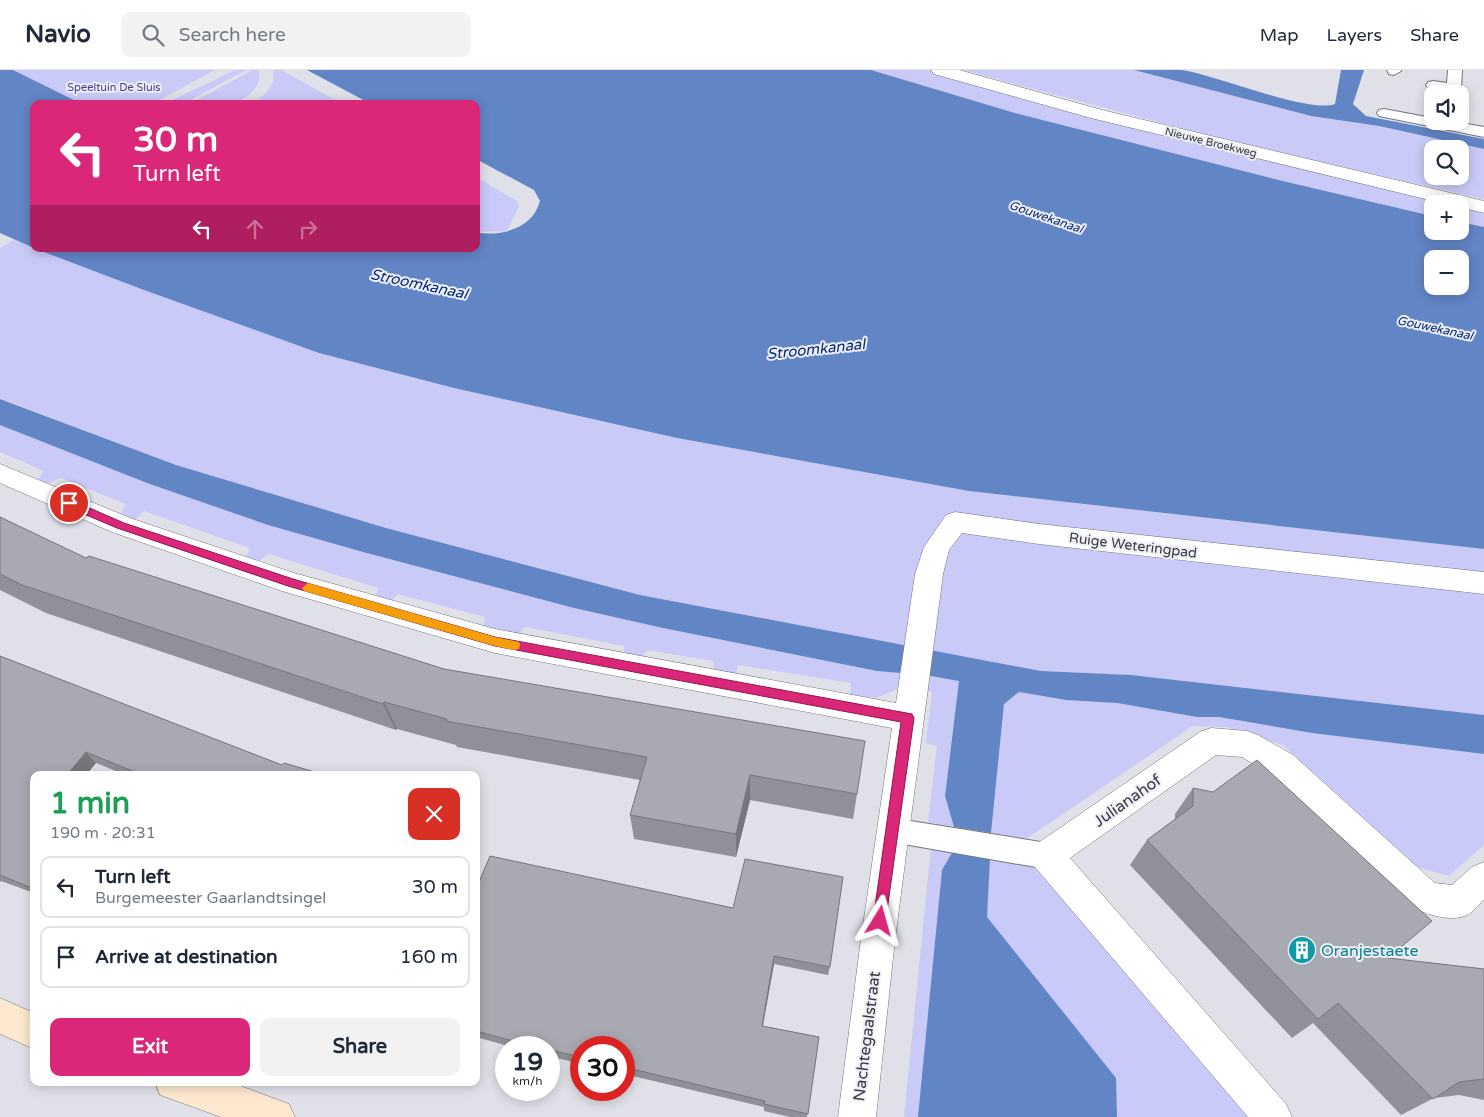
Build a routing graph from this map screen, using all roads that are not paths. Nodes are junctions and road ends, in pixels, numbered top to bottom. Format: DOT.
graph roads {
  1 [pos="940,70"];
  2 [pos="1455,70"];
  3 [pos="1454,85"];
  4 [pos="1384,113"];
  5 [pos="1484,132"];
  6 [pos="1484,208"];
  7 [pos="0,473"];
  8 [pos="1484,583"];
  9 [pos="911,703"];
  10 [pos="892,830"];
  11 [pos="1046,856"];
  12 [pos="1484,878"];
  13 [pos="0,1016"];
  14 [pos="30,1029"];
  15 [pos="185,1086"];
  16 [pos="276,1117"];
  17 [pos="857,1117"];
  18 [pos="1273,1117"];
  1 -- 6 [label="street, Nieuwe Broekweg"];
  2 -- 3 [label="lane"];
  4 -- 5 [label="lane"];
  7 -- 9 [label="street"];
  8 -- 9 [label="street, Ruige Weteringpad"];
  9 -- 10 [label="street, Nachtegaalstraat"];
  10 -- 11 [label="lane"];
  10 -- 17 [label="street, Nachtegaalstraat"];
  11 -- 12 [label="street, Julianahof"];
  11 -- 18 [label="street"];
  13 -- 14 [label="main road"];
  15 -- 16 [label="main road"];
}
